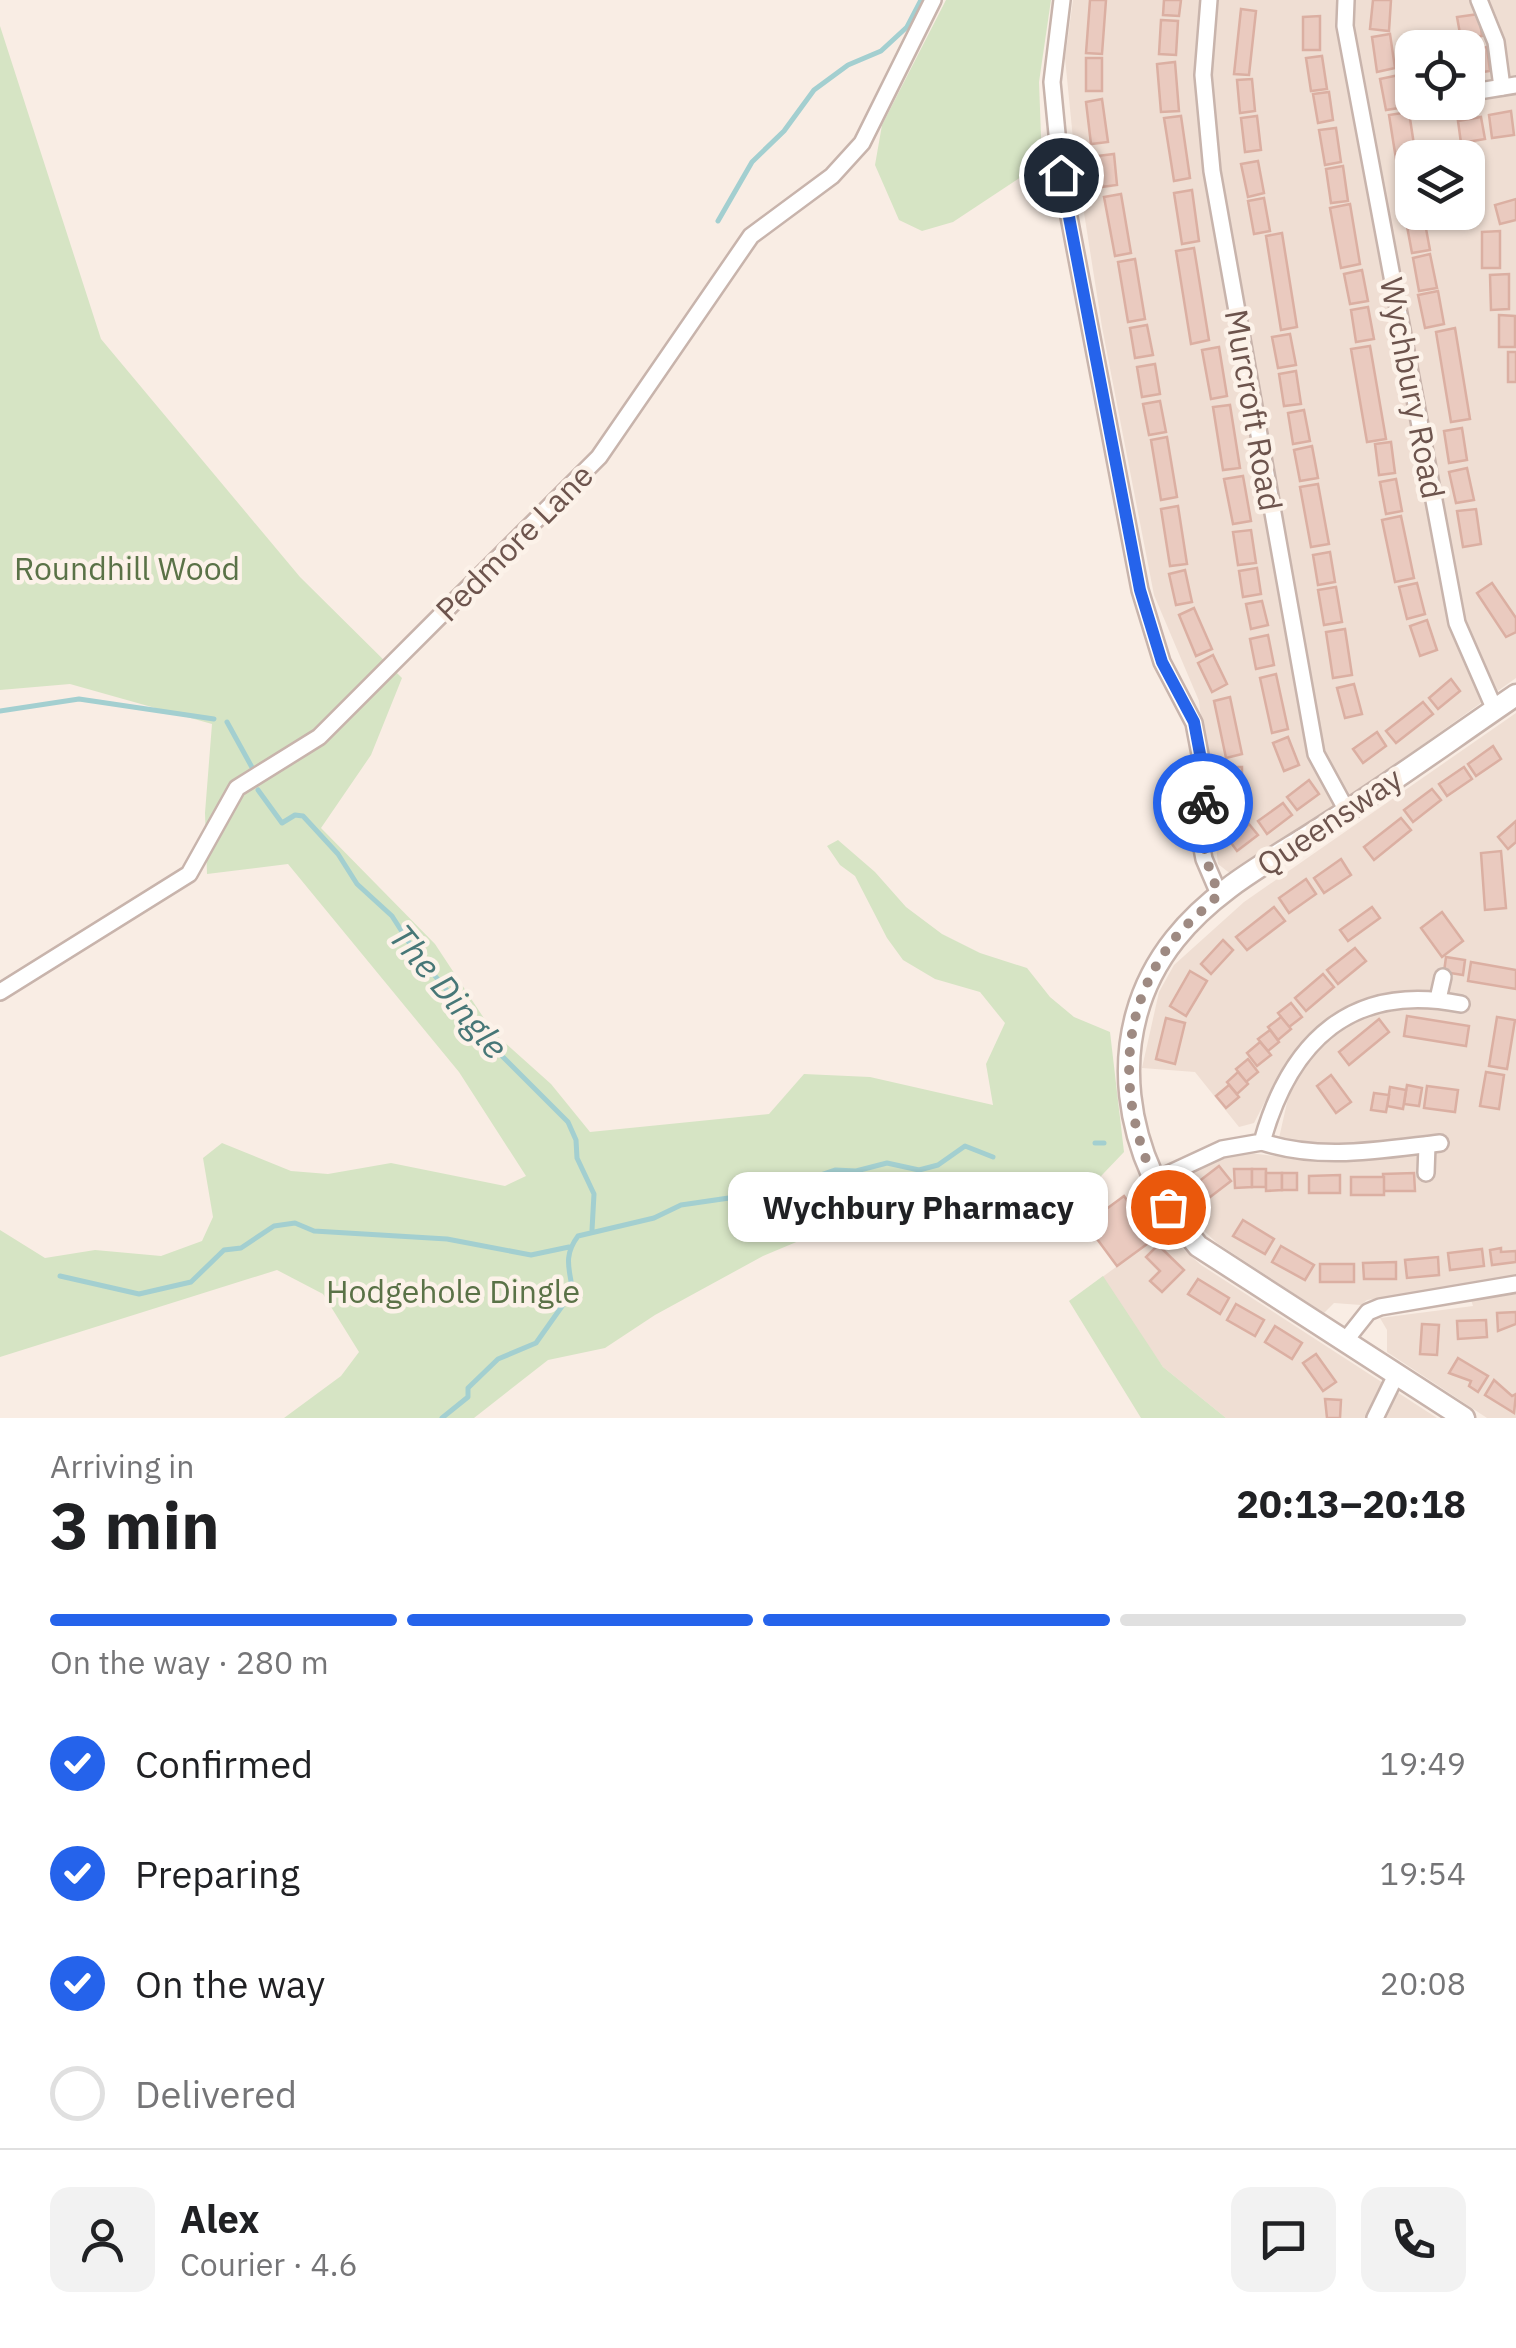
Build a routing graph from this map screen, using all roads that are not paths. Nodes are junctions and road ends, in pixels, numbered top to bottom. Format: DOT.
graph roads {
  1 [pos="933,0"];
  2 [pos="1062,0"];
  3 [pos="1209,0"];
  4 [pos="1346,0"];
  5 [pos="1479,0"];
  6 [pos="1509,86"];
  7 [pos="1516,695"];
  8 [pos="1495,710"];
  9 [pos="1347,811"];
  10 [pos="1219,894"];
  11 [pos="1443,977"];
  12 [pos="0,992"];
  13 [pos="1438,999"];
  14 [pos="1461,1004"];
  15 [pos="1262,1142"];
  16 [pos="1426,1173"];
  17 [pos="1153,1181"];
  18 [pos="1516,1284"];
  19 [pos="1346,1341"];
  20 [pos="1396,1375"];
  21 [pos="1375,1418"];
  22 [pos="1464,1418"];
  1 -- 12 [label="street, Pedmore Lane"];
  2 -- 10 [label="street"];
  3 -- 9 [label="street, Murcroft Road"];
  4 -- 8 [label="street, Wychbury Road"];
  5 -- 6 [label="street"];
  7 -- 8 [label="street, Queensway"];
  8 -- 9 [label="street, Queensway"];
  9 -- 10 [label="street, Queensway"];
  10 -- 17 [label="street, Queensway"];
  11 -- 13 [label="street"];
  13 -- 14 [label="street"];
  13 -- 15 [label="street"];
  15 -- 16 [label="street"];
  15 -- 17 [label="street"];
  17 -- 19 [label="street, Queensway"];
  18 -- 19 [label="street"];
  19 -- 20 [label="street, Queensway"];
  20 -- 21 [label="street"];
  20 -- 22 [label="street, Queensway"];
}
